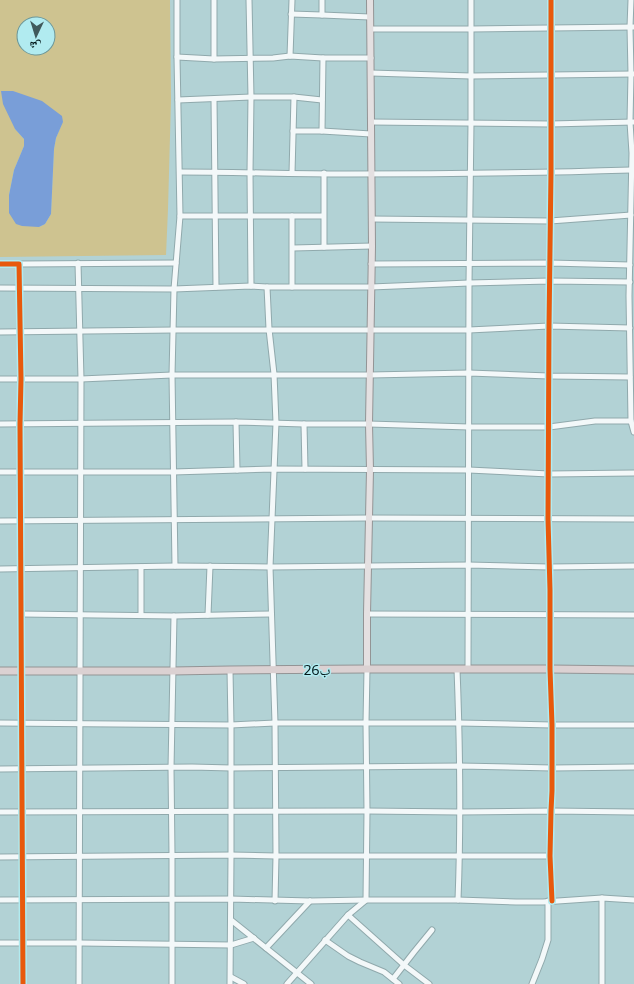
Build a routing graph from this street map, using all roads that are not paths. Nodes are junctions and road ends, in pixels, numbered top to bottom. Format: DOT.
graph roads {
  1 [pos="177,0"];
  2 [pos="214,0"];
  3 [pos="249,0"];
  4 [pos="292,0"];
  5 [pos="322,0"];
  6 [pos="370,0"];
  7 [pos="471,0"];
  8 [pos="551,0"];
  9 [pos="631,0"];
  10 [pos="291,14"];
  11 [pos="322,14"];
  12 [pos="370,17"];
  13 [pos="632,27"];
  14 [pos="371,28"];
  15 [pos="551,28"];
  16 [pos="471,29"];
  17 [pos="290,56"];
  18 [pos="177,57"];
  19 [pos="323,58"];
  20 [pos="371,58"];
  21 [pos="214,59"];
  22 [pos="250,59"];
  23 [pos="371,73"];
  24 [pos="633,74"];
  25 [pos="471,76"];
  26 [pos="550,76"];
  27 [pos="251,97"];
  28 [pos="294,97"];
  29 [pos="214,99"];
  30 [pos="178,100"];
  31 [pos="322,100"];
  32 [pos="371,122"];
  33 [pos="632,122"];
  34 [pos="471,123"];
  35 [pos="550,124"];
  36 [pos="293,131"];
  37 [pos="322,131"];
  38 [pos="371,134"];
  39 [pos="633,153"];
  40 [pos="632,170"];
  41 [pos="180,172"];
  42 [pos="215,172"];
  43 [pos="250,172"];
  44 [pos="551,172"];
  45 [pos="292,173"];
  46 [pos="324,173"];
  47 [pos="470,173"];
  48 [pos="371,174"];
  49 [pos="633,199"];
  50 [pos="631,215"];
  51 [pos="180,216"];
  52 [pos="215,216"];
  53 [pos="250,216"];
  54 [pos="292,216"];
  55 [pos="323,216"];
  56 [pos="372,219"];
  57 [pos="470,220"];
  58 [pos="550,221"];
  59 [pos="372,246"];
  60 [pos="324,247"];
  61 [pos="293,248"];
  62 [pos="632,248"];
  63 [pos="78,263"];
  64 [pos="176,263"];
  65 [pos="550,263"];
  66 [pos="0,264"];
  67 [pos="19,264"];
  68 [pos="371,264"];
  69 [pos="470,264"];
  70 [pos="630,265"];
  71 [pos="550,281"];
  72 [pos="630,282"];
  73 [pos="469,283"];
  74 [pos="251,286"];
  75 [pos="216,287"];
  76 [pos="267,287"];
  77 [pos="292,287"];
  78 [pos="371,287"];
  79 [pos="0,288"];
  80 [pos="20,288"];
  81 [pos="79,288"];
  82 [pos="174,289"];
  83 [pos="632,296"];
  84 [pos="549,326"];
  85 [pos="630,328"];
  86 [pos="269,329"];
  87 [pos="80,330"];
  88 [pos="174,330"];
  89 [pos="371,330"];
  90 [pos="469,330"];
  91 [pos="0,332"];
  92 [pos="20,332"];
  93 [pos="632,341"];
  94 [pos="469,373"];
  95 [pos="274,374"];
  96 [pos="370,374"];
  97 [pos="172,376"];
  98 [pos="549,376"];
  99 [pos="630,377"];
  100 [pos="0,379"];
  101 [pos="21,379"];
  102 [pos="81,379"];
  103 [pos="632,392"];
  104 [pos="631,421"];
  105 [pos="236,422"];
  106 [pos="172,423"];
  107 [pos="276,423"];
  108 [pos="0,424"];
  109 [pos="20,424"];
  110 [pos="81,424"];
  111 [pos="304,424"];
  112 [pos="369,424"];
  113 [pos="549,426"];
  114 [pos="468,427"];
  115 [pos="634,432"];
  116 [pos="274,469"];
  117 [pos="305,469"];
  118 [pos="237,470"];
  119 [pos="370,470"];
  120 [pos="469,470"];
  121 [pos="0,472"];
  122 [pos="20,472"];
  123 [pos="81,472"];
  124 [pos="173,472"];
  125 [pos="634,473"];
  126 [pos="549,474"];
  127 [pos="272,518"];
  128 [pos="368,518"];
  129 [pos="468,518"];
  130 [pos="634,518"];
  131 [pos="548,519"];
  132 [pos="80,520"];
  133 [pos="174,520"];
  134 [pos="0,521"];
  135 [pos="20,521"];
  136 [pos="468,565"];
  137 [pos="174,566"];
  138 [pos="210,566"];
  139 [pos="368,566"];
  140 [pos="634,566"];
  141 [pos="80,567"];
  142 [pos="141,567"];
  143 [pos="270,567"];
  144 [pos="549,567"];
  145 [pos="21,568"];
  146 [pos="0,569"];
  147 [pos="21,614"];
  148 [pos="81,614"];
  149 [pos="272,614"];
  150 [pos="367,614"];
  151 [pos="468,614"];
  152 [pos="549,614"];
  153 [pos="634,614"];
  154 [pos="141,615"];
  155 [pos="208,615"];
  156 [pos="174,616"];
  157 [pos="367,669"];
  158 [pos="458,669"];
  159 [pos="468,669"];
  160 [pos="550,669"];
  161 [pos="230,670"];
  162 [pos="274,670"];
  163 [pos="634,670"];
  164 [pos="0,671"];
  165 [pos="21,671"];
  166 [pos="80,671"];
  167 [pos="172,671"];
  168 [pos="0,723"];
  169 [pos="22,723"];
  170 [pos="275,723"];
  171 [pos="366,723"];
  172 [pos="459,723"];
  173 [pos="80,724"];
  174 [pos="171,724"];
  175 [pos="231,724"];
  176 [pos="552,725"];
  177 [pos="634,725"];
  178 [pos="460,766"];
  179 [pos="634,767"];
  180 [pos="22,768"];
  181 [pos="80,768"];
  182 [pos="170,768"];
  183 [pos="231,768"];
  184 [pos="276,768"];
  185 [pos="366,768"];
  186 [pos="552,768"];
  187 [pos="0,769"];
  188 [pos="551,810"];
  189 [pos="276,811"];
  190 [pos="367,811"];
  191 [pos="0,812"];
  192 [pos="22,812"];
  193 [pos="80,812"];
  194 [pos="172,812"];
  195 [pos="231,812"];
  196 [pos="459,812"];
  197 [pos="634,812"];
  198 [pos="172,855"];
  199 [pos="231,855"];
  200 [pos="80,856"];
  201 [pos="276,856"];
  202 [pos="367,856"];
  203 [pos="550,856"];
  204 [pos="0,857"];
  205 [pos="22,857"];
  206 [pos="459,857"];
  207 [pos="602,898"];
  208 [pos="79,899"];
  209 [pos="0,900"];
  210 [pos="22,900"];
  211 [pos="172,900"];
  212 [pos="231,900"];
  213 [pos="366,900"];
  214 [pos="458,900"];
  215 [pos="634,900"];
  216 [pos="275,901"];
  217 [pos="310,901"];
  218 [pos="550,901"];
  219 [pos="348,915"];
  220 [pos="231,920"];
  221 [pos="432,930"];
  222 [pos="254,938"];
  223 [pos="325,940"];
  224 [pos="80,942"];
  225 [pos="0,943"];
  226 [pos="22,943"];
  227 [pos="172,944"];
  228 [pos="231,945"];
  229 [pos="266,948"];
  230 [pos="404,965"];
  231 [pos="297,972"];
  232 [pos="230,977"];
  233 [pos="393,979"];
  234 [pos="23,984"];
  235 [pos="79,984"];
  236 [pos="172,984"];
  237 [pos="230,984"];
  238 [pos="244,984"];
  239 [pos="287,984"];
  240 [pos="311,984"];
  241 [pos="398,984"];
  242 [pos="429,984"];
  243 [pos="532,984"];
  244 [pos="602,984"];
  1 -- 18 [label="street"];
  2 -- 21 [label="street"];
  3 -- 22 [label="street"];
  4 -- 10 [label="street"];
  5 -- 11 [label="street"];
  6 -- 12 [label="main road"];
  7 -- 16 [label="street"];
  8 -- 15 [label="street"];
  9 -- 13 [label="street"];
  10 -- 11 [label="street"];
  10 -- 17 [label="street"];
  11 -- 12 [label="street"];
  12 -- 14 [label="main road"];
  13 -- 15 [label="street"];
  13 -- 24 [label="street"];
  14 -- 16 [label="street"];
  14 -- 20 [label="main road"];
  15 -- 16 [label="street"];
  15 -- 26 [label="street"];
  16 -- 25 [label="street"];
  17 -- 19 [label="street"];
  17 -- 22 [label="street"];
  18 -- 21 [label="street"];
  18 -- 30 [label="street"];
  19 -- 20 [label="street"];
  19 -- 31 [label="street"];
  20 -- 23 [label="main road"];
  21 -- 22 [label="street"];
  22 -- 27 [label="street"];
  23 -- 25 [label="street"];
  23 -- 32 [label="main road"];
  24 -- 26 [label="street"];
  24 -- 33 [label="street"];
  25 -- 26 [label="street"];
  25 -- 34 [label="street"];
  26 -- 35 [label="street"];
  27 -- 28 [label="street"];
  27 -- 29 [label="street"];
  27 -- 43 [label="street"];
  28 -- 31 [label="street"];
  28 -- 36 [label="street"];
  29 -- 30 [label="street"];
  29 -- 42 [label="street"];
  30 -- 41 [label="street"];
  31 -- 37 [label="street"];
  32 -- 34 [label="street"];
  32 -- 38 [label="main road"];
  33 -- 35 [label="street"];
  33 -- 39 [label="street"];
  34 -- 35 [label="street"];
  34 -- 47 [label="street"];
  35 -- 44 [label="street"];
  36 -- 37 [label="street"];
  36 -- 45 [label="street"];
  37 -- 38 [label="street"];
  38 -- 48 [label="main road"];
  39 -- 40 [label="street"];
  40 -- 44 [label="street"];
  40 -- 49 [label="street"];
  41 -- 42 [label="street"];
  41 -- 51 [label="street"];
  42 -- 43 [label="street"];
  42 -- 52 [label="street"];
  43 -- 45 [label="street"];
  43 -- 53 [label="street"];
  44 -- 47 [label="street"];
  44 -- 58 [label="street"];
  45 -- 46 [label="street"];
  46 -- 48 [label="street"];
  46 -- 55 [label="street"];
  47 -- 48 [label="street"];
  47 -- 57 [label="street"];
  48 -- 56 [label="main road"];
  49 -- 50 [label="street"];
  50 -- 58 [label="street"];
  50 -- 62 [label="street"];
  51 -- 52 [label="street"];
  51 -- 64 [label="street"];
  52 -- 53 [label="street"];
  52 -- 75 [label="street"];
  53 -- 54 [label="street"];
  53 -- 74 [label="street"];
  54 -- 55 [label="street"];
  54 -- 61 [label="street"];
  55 -- 60 [label="street"];
  56 -- 57 [label="street"];
  56 -- 59 [label="main road"];
  57 -- 58 [label="street"];
  57 -- 69 [label="street"];
  58 -- 65 [label="street"];
  59 -- 60 [label="street"];
  59 -- 68 [label="main road"];
  60 -- 61 [label="street"];
  61 -- 77 [label="street"];
  62 -- 70 [label="street"];
  63 -- 64 [label="street"];
  63 -- 67 [label="street"];
  63 -- 81 [label="street"];
  64 -- 82 [label="street"];
  65 -- 69 [label="street"];
  65 -- 70 [label="street"];
  65 -- 71 [label="street"];
  66 -- 67 [label="street"];
  67 -- 80 [label="street"];
  68 -- 69 [label="street"];
  68 -- 78 [label="main road"];
  69 -- 73 [label="street"];
  70 -- 72 [label="street"];
  71 -- 72 [label="street"];
  71 -- 73 [label="street"];
  71 -- 84 [label="street"];
  72 -- 83 [label="street"];
  73 -- 78 [label="street"];
  73 -- 90 [label="street"];
  74 -- 75 [label="street"];
  74 -- 76 [label="street"];
  75 -- 82 [label="street"];
  76 -- 77 [label="street"];
  76 -- 86 [label="street"];
  77 -- 78 [label="street"];
  78 -- 89 [label="main road"];
  79 -- 80 [label="street"];
  80 -- 81 [label="street"];
  80 -- 92 [label="street"];
  81 -- 82 [label="street"];
  81 -- 87 [label="street"];
  82 -- 88 [label="street"];
  83 -- 85 [label="street"];
  84 -- 85 [label="street"];
  84 -- 90 [label="street"];
  84 -- 98 [label="street"];
  85 -- 93 [label="street"];
  86 -- 88 [label="street"];
  86 -- 89 [label="street"];
  86 -- 95 [label="street"];
  87 -- 88 [label="street"];
  87 -- 92 [label="street"];
  87 -- 102 [label="street"];
  88 -- 97 [label="street"];
  89 -- 90 [label="street"];
  89 -- 96 [label="main road"];
  90 -- 94 [label="street"];
  91 -- 92 [label="street"];
  92 -- 101 [label="street"];
  93 -- 99 [label="street"];
  94 -- 96 [label="street"];
  94 -- 98 [label="street"];
  94 -- 114 [label="street"];
  95 -- 96 [label="street"];
  95 -- 97 [label="street"];
  95 -- 107 [label="street"];
  96 -- 112 [label="main road"];
  97 -- 102 [label="street"];
  97 -- 106 [label="street"];
  98 -- 99 [label="street"];
  98 -- 113 [label="street"];
  99 -- 103 [label="street"];
  100 -- 101 [label="street"];
  101 -- 102 [label="street"];
  101 -- 109 [label="street"];
  102 -- 110 [label="street"];
  103 -- 104 [label="street"];
  104 -- 113 [label="street"];
  104 -- 115 [label="street"];
  105 -- 106 [label="street"];
  105 -- 107 [label="street"];
  105 -- 118 [label="street"];
  106 -- 110 [label="street"];
  106 -- 124 [label="street"];
  107 -- 111 [label="street"];
  107 -- 116 [label="street"];
  108 -- 109 [label="street"];
  109 -- 110 [label="street"];
  109 -- 122 [label="street"];
  110 -- 123 [label="street"];
  111 -- 112 [label="street"];
  111 -- 117 [label="street"];
  112 -- 114 [label="street"];
  112 -- 119 [label="main road"];
  113 -- 114 [label="street"];
  113 -- 126 [label="street"];
  114 -- 120 [label="street"];
  116 -- 117 [label="street"];
  116 -- 118 [label="street"];
  116 -- 127 [label="street"];
  117 -- 119 [label="street"];
  118 -- 124 [label="street"];
  119 -- 120 [label="street"];
  119 -- 128 [label="main road"];
  120 -- 126 [label="street"];
  120 -- 129 [label="street"];
  121 -- 122 [label="street"];
  122 -- 123 [label="street"];
  122 -- 135 [label="street"];
  123 -- 124 [label="street"];
  123 -- 132 [label="street"];
  124 -- 133 [label="street"];
  125 -- 126 [label="street"];
  126 -- 131 [label="street"];
  127 -- 128 [label="street"];
  127 -- 133 [label="street"];
  127 -- 143 [label="street"];
  128 -- 129 [label="street"];
  128 -- 139 [label="main road"];
  129 -- 131 [label="street"];
  129 -- 136 [label="street"];
  130 -- 131 [label="street"];
  131 -- 144 [label="street"];
  132 -- 133 [label="street"];
  132 -- 135 [label="street"];
  132 -- 141 [label="street"];
  133 -- 137 [label="street"];
  134 -- 135 [label="street"];
  135 -- 145 [label="street"];
  136 -- 139 [label="street"];
  136 -- 144 [label="street"];
  136 -- 151 [label="street"];
  137 -- 138 [label="street"];
  137 -- 142 [label="street"];
  138 -- 143 [label="street"];
  138 -- 155 [label="street"];
  139 -- 143 [label="street"];
  139 -- 150 [label="main road"];
  140 -- 144 [label="street"];
  141 -- 142 [label="street"];
  141 -- 145 [label="street"];
  141 -- 148 [label="street"];
  142 -- 154 [label="street"];
  143 -- 149 [label="street"];
  144 -- 152 [label="street"];
  145 -- 146 [label="street"];
  145 -- 147 [label="street"];
  147 -- 148 [label="street"];
  147 -- 165 [label="street"];
  148 -- 154 [label="street"];
  148 -- 166 [label="street"];
  149 -- 155 [label="street"];
  149 -- 162 [label="street"];
  150 -- 151 [label="street"];
  150 -- 157 [label="main road"];
  151 -- 152 [label="street"];
  151 -- 159 [label="street"];
  152 -- 153 [label="street"];
  152 -- 160 [label="street"];
  154 -- 156 [label="street"];
  155 -- 156 [label="street"];
  156 -- 167 [label="street"];
  157 -- 158 [label="highway, 26ب"];
  157 -- 162 [label="highway, 26ب"];
  157 -- 171 [label="street"];
  158 -- 159 [label="highway, 26ب"];
  158 -- 172 [label="street"];
  159 -- 160 [label="highway, 26ب"];
  160 -- 163 [label="highway, 26ب"];
  160 -- 176 [label="street"];
  161 -- 162 [label="highway, 26ب"];
  161 -- 167 [label="highway, 26ب"];
  161 -- 175 [label="street"];
  162 -- 170 [label="street"];
  164 -- 165 [label="highway, 26ب"];
  165 -- 166 [label="highway, 26ب"];
  165 -- 169 [label="street"];
  166 -- 167 [label="highway, 26ب"];
  166 -- 173 [label="street"];
  167 -- 174 [label="street"];
  168 -- 169 [label="street"];
  169 -- 173 [label="street"];
  169 -- 180 [label="street"];
  170 -- 171 [label="street"];
  170 -- 175 [label="street"];
  170 -- 184 [label="street"];
  171 -- 172 [label="street"];
  171 -- 185 [label="street"];
  172 -- 176 [label="street"];
  172 -- 178 [label="street"];
  173 -- 174 [label="street"];
  173 -- 181 [label="street"];
  174 -- 175 [label="street"];
  174 -- 182 [label="street"];
  175 -- 183 [label="street"];
  176 -- 177 [label="street"];
  176 -- 186 [label="street"];
  178 -- 185 [label="street"];
  178 -- 186 [label="street"];
  178 -- 196 [label="street"];
  179 -- 186 [label="street"];
  180 -- 181 [label="street"];
  180 -- 187 [label="street"];
  180 -- 192 [label="street"];
  181 -- 182 [label="street"];
  181 -- 193 [label="street"];
  182 -- 183 [label="street"];
  182 -- 194 [label="street"];
  183 -- 184 [label="street"];
  183 -- 195 [label="street"];
  184 -- 185 [label="street"];
  184 -- 189 [label="street"];
  185 -- 190 [label="street"];
  186 -- 188 [label="street"];
  188 -- 196 [label="street"];
  188 -- 197 [label="street"];
  188 -- 203 [label="street"];
  189 -- 190 [label="street"];
  189 -- 195 [label="street"];
  189 -- 201 [label="street"];
  190 -- 196 [label="street"];
  190 -- 202 [label="street"];
  191 -- 192 [label="street"];
  192 -- 193 [label="street"];
  192 -- 205 [label="street"];
  193 -- 194 [label="street"];
  193 -- 200 [label="street"];
  194 -- 195 [label="street"];
  194 -- 198 [label="street"];
  195 -- 199 [label="street"];
  196 -- 206 [label="street"];
  198 -- 199 [label="street"];
  198 -- 200 [label="street"];
  198 -- 211 [label="street"];
  199 -- 201 [label="street"];
  199 -- 212 [label="street"];
  200 -- 205 [label="street"];
  200 -- 208 [label="street"];
  201 -- 202 [label="street"];
  201 -- 216 [label="street"];
  202 -- 206 [label="street"];
  202 -- 213 [label="street"];
  203 -- 206 [label="street"];
  203 -- 218 [label="street"];
  204 -- 205 [label="street"];
  205 -- 210 [label="street"];
  206 -- 214 [label="street"];
  207 -- 215 [label="street"];
  207 -- 218 [label="street"];
  207 -- 244 [label="street"];
  208 -- 210 [label="street"];
  208 -- 211 [label="street"];
  208 -- 224 [label="street"];
  209 -- 210 [label="street"];
  210 -- 226 [label="street"];
  211 -- 212 [label="street"];
  211 -- 227 [label="street"];
  212 -- 216 [label="street"];
  212 -- 220 [label="street"];
  213 -- 214 [label="street"];
  213 -- 217 [label="street"];
  213 -- 219 [label="street"];
  214 -- 218 [label="street"];
  216 -- 217 [label="street"];
  217 -- 229 [label="street"];
  218 -- 243 [label="street"];
  219 -- 223 [label="street"];
  219 -- 230 [label="street"];
  220 -- 222 [label="street"];
  220 -- 228 [label="street"];
  221 -- 230 [label="street"];
  222 -- 228 [label="street"];
  222 -- 229 [label="street"];
  223 -- 231 [label="street"];
  223 -- 233 [label="street"];
  224 -- 226 [label="street"];
  224 -- 227 [label="street"];
  224 -- 235 [label="street"];
  225 -- 226 [label="street"];
  226 -- 234 [label="street"];
  227 -- 228 [label="street"];
  227 -- 236 [label="street"];
  228 -- 232 [label="street"];
  229 -- 231 [label="street"];
  230 -- 233 [label="street"];
  230 -- 242 [label="street"];
  231 -- 239 [label="street"];
  231 -- 240 [label="street"];
  232 -- 237 [label="street"];
  232 -- 238 [label="street"];
  233 -- 241 [label="street"];
}
